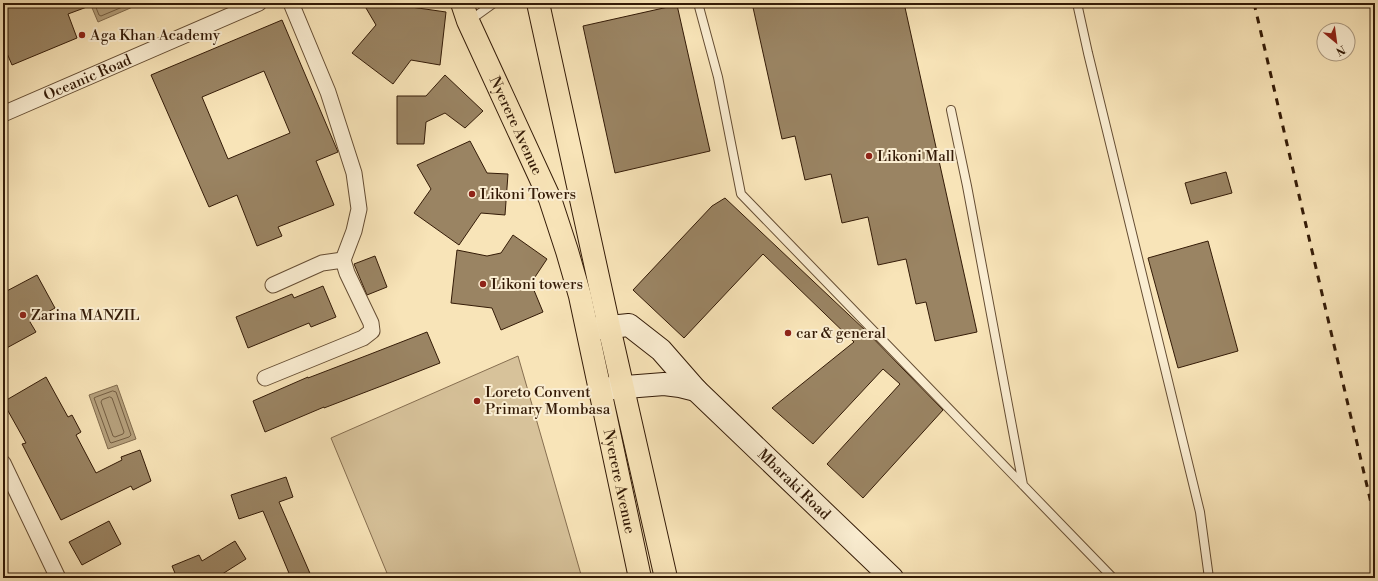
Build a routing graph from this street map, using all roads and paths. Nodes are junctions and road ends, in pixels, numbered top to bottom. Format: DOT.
graph roads {
  1 [pos="259,3"];
  2 [pos="291,3"];
  3 [pos="494,3"];
  4 [pos="538,3"];
  5 [pos="698,3"];
  6 [pos="1077,3"];
  7 [pos="465,12"];
  8 [pos="951,110"];
  9 [pos="3,114"];
  10 [pos="343,260"];
  11 [pos="274,285"];
  12 [pos="609,327"];
  13 [pos="587,330"];
  14 [pos="265,378"];
  15 [pos="623,388"];
  16 [pos="600,389"];
  17 [pos="696,390"];
  18 [pos="5,472"];
  19 [pos="1023,486"];
  20 [pos="58,578"];
  21 [pos="640,578"];
  22 [pos="666,578"];
  23 [pos="892,578"];
  24 [pos="1113,578"];
  25 [pos="1209,578"];
  1 -- 9 [label="street, Oceanic Road"];
  2 -- 10 [label="street"];
  3 -- 7 [label="lane"];
  4 -- 12 [label="highway, Nyerere Avenue"];
  5 -- 19 [label="lane"];
  6 -- 25 [label="lane"];
  7 -- 13 [label="highway, Nyerere Avenue"];
  8 -- 19 [label="lane"];
  10 -- 11 [label="street"];
  10 -- 14 [label="street"];
  12 -- 13 [label="main road, Mbaraki Road"];
  12 -- 15 [label="highway, Nyerere Avenue"];
  12 -- 17 [label="main road, Mbaraki Road"];
  13 -- 16 [label="highway, Nyerere Avenue"];
  15 -- 16 [label="main road"];
  15 -- 17 [label="main road"];
  15 -- 22 [label="highway, Nyerere Avenue"];
  16 -- 21 [label="highway, Nyerere Avenue"];
  17 -- 23 [label="main road, Mbaraki Road"];
  18 -- 20 [label="street"];
  19 -- 24 [label="lane"];
}
